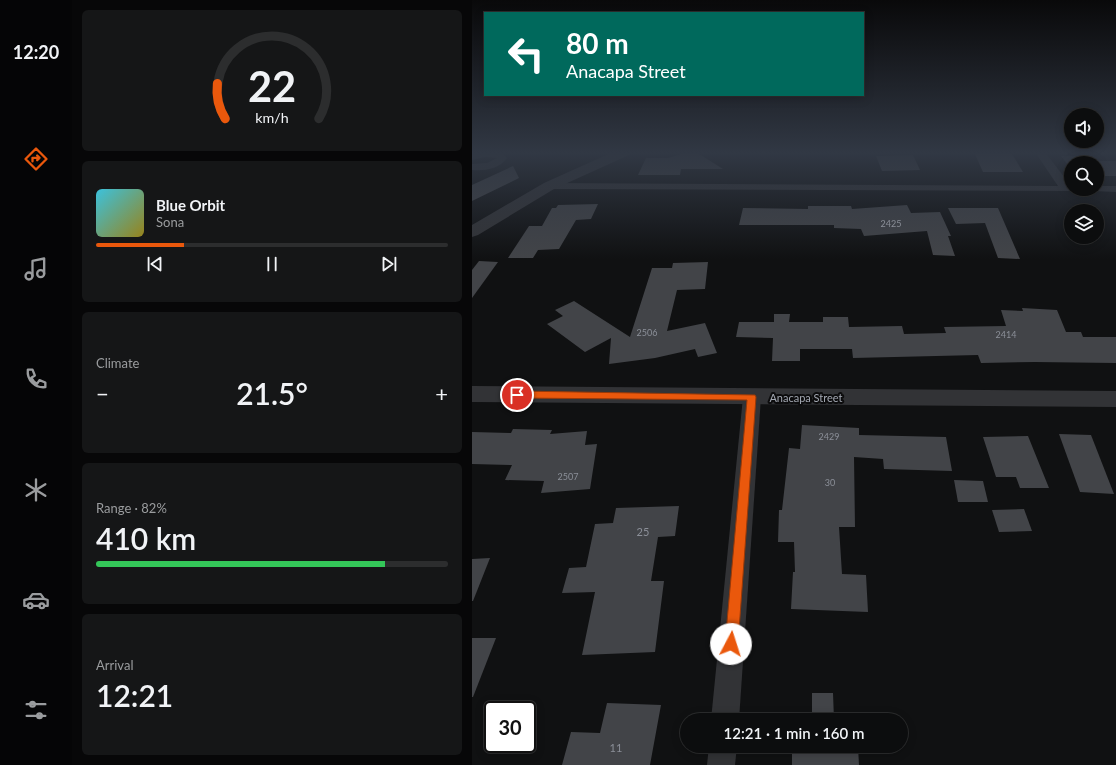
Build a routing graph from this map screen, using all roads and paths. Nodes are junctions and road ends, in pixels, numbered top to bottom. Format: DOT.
graph roads {
  1 [pos="546,188"];
  2 [pos="843,188"];
  3 [pos="1064,189"];
  4 [pos="1104,189"];
  5 [pos="1116,189"];
  6 [pos="472,232"];
  7 [pos="472,394"];
  8 [pos="752,397"];
  9 [pos="1116,399"];
  10 [pos="726,713"];
  11 [pos="722,753"];
  12 [pos="721,765"];
  1 -- 6 [label="street"];
  2 -- 3 [label="street"];
  4 -- 5 [label="street"];
  7 -- 8 [label="street, Anacapa Street"];
  8 -- 9 [label="street, Anacapa Street"];
  8 -- 10 [label="street"];
  11 -- 12 [label="street"];
}
